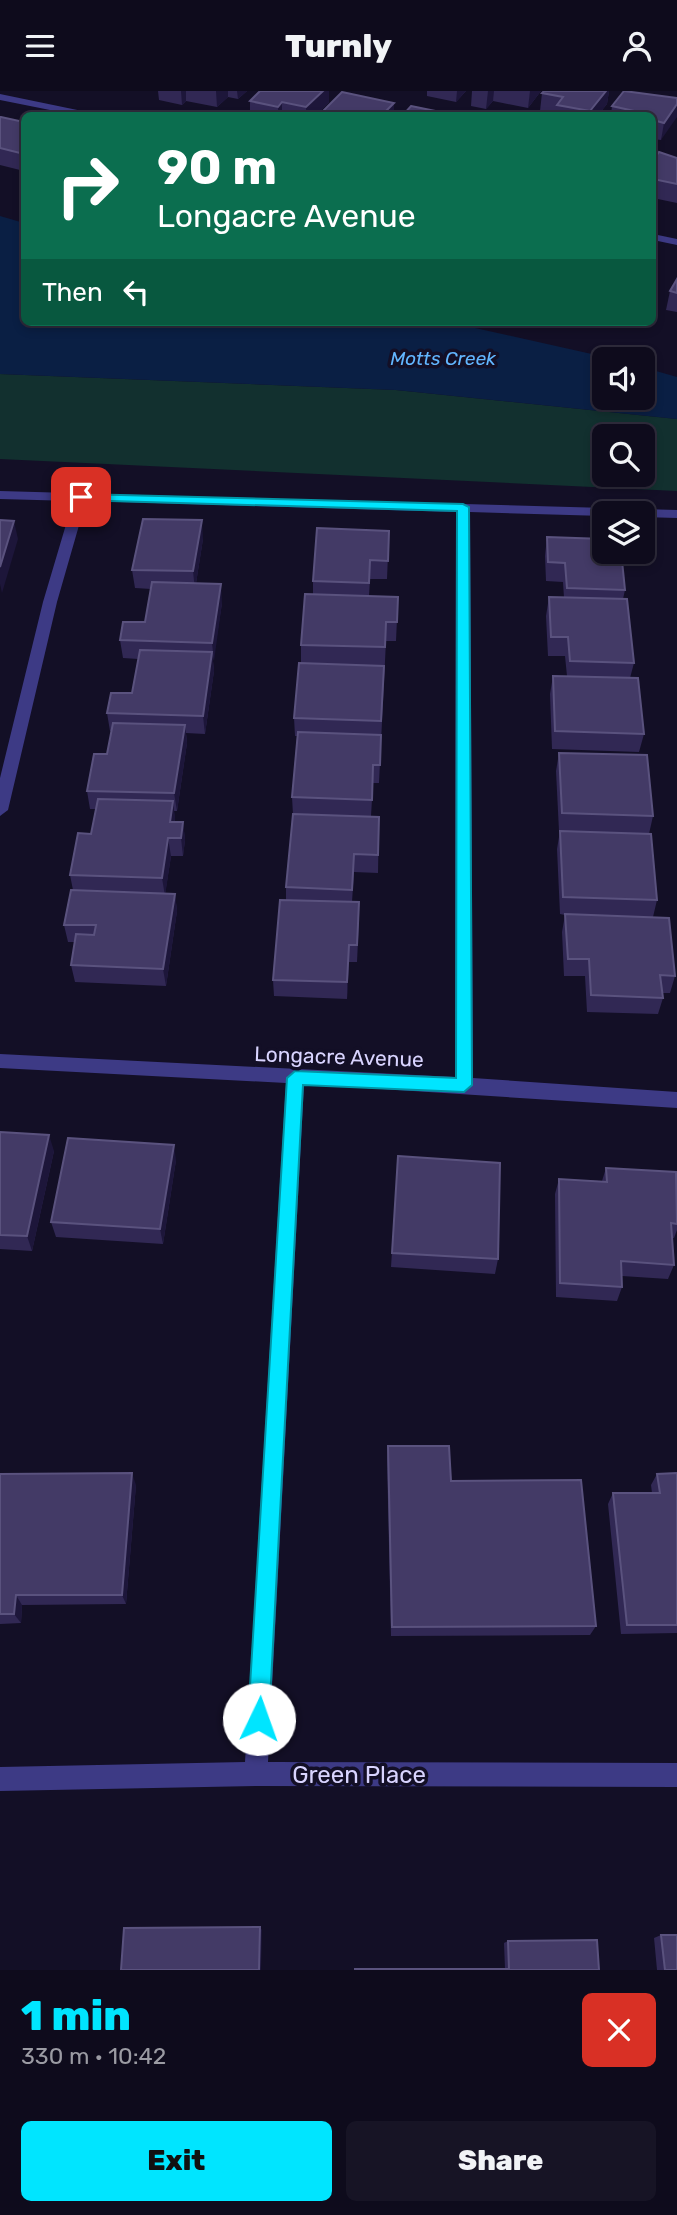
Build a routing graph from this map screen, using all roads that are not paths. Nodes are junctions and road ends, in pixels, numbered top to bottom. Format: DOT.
graph roads {
  1 [pos="0,97"];
  2 [pos="72,112"];
  3 [pos="656,238"];
  4 [pos="677,242"];
  5 [pos="0,495"];
  6 [pos="81,497"];
  7 [pos="463,507"];
  8 [pos="677,514"];
  9 [pos="0,810"];
  10 [pos="0,1061"];
  11 [pos="295,1078"];
  12 [pos="464,1085"];
  13 [pos="677,1100"];
  14 [pos="256,1774"];
  15 [pos="677,1775"];
  16 [pos="0,1779"];
  1 -- 2 [label="street"];
  3 -- 4 [label="street"];
  5 -- 6 [label="street"];
  6 -- 7 [label="street"];
  6 -- 9 [label="street"];
  7 -- 8 [label="street"];
  7 -- 12 [label="street"];
  10 -- 11 [label="street, Longacre Avenue"];
  11 -- 12 [label="street, Longacre Avenue"];
  11 -- 14 [label="street"];
  12 -- 13 [label="street, Longacre Avenue"];
  14 -- 15 [label="street, Green Place"];
  14 -- 16 [label="street, Green Place"];
}
